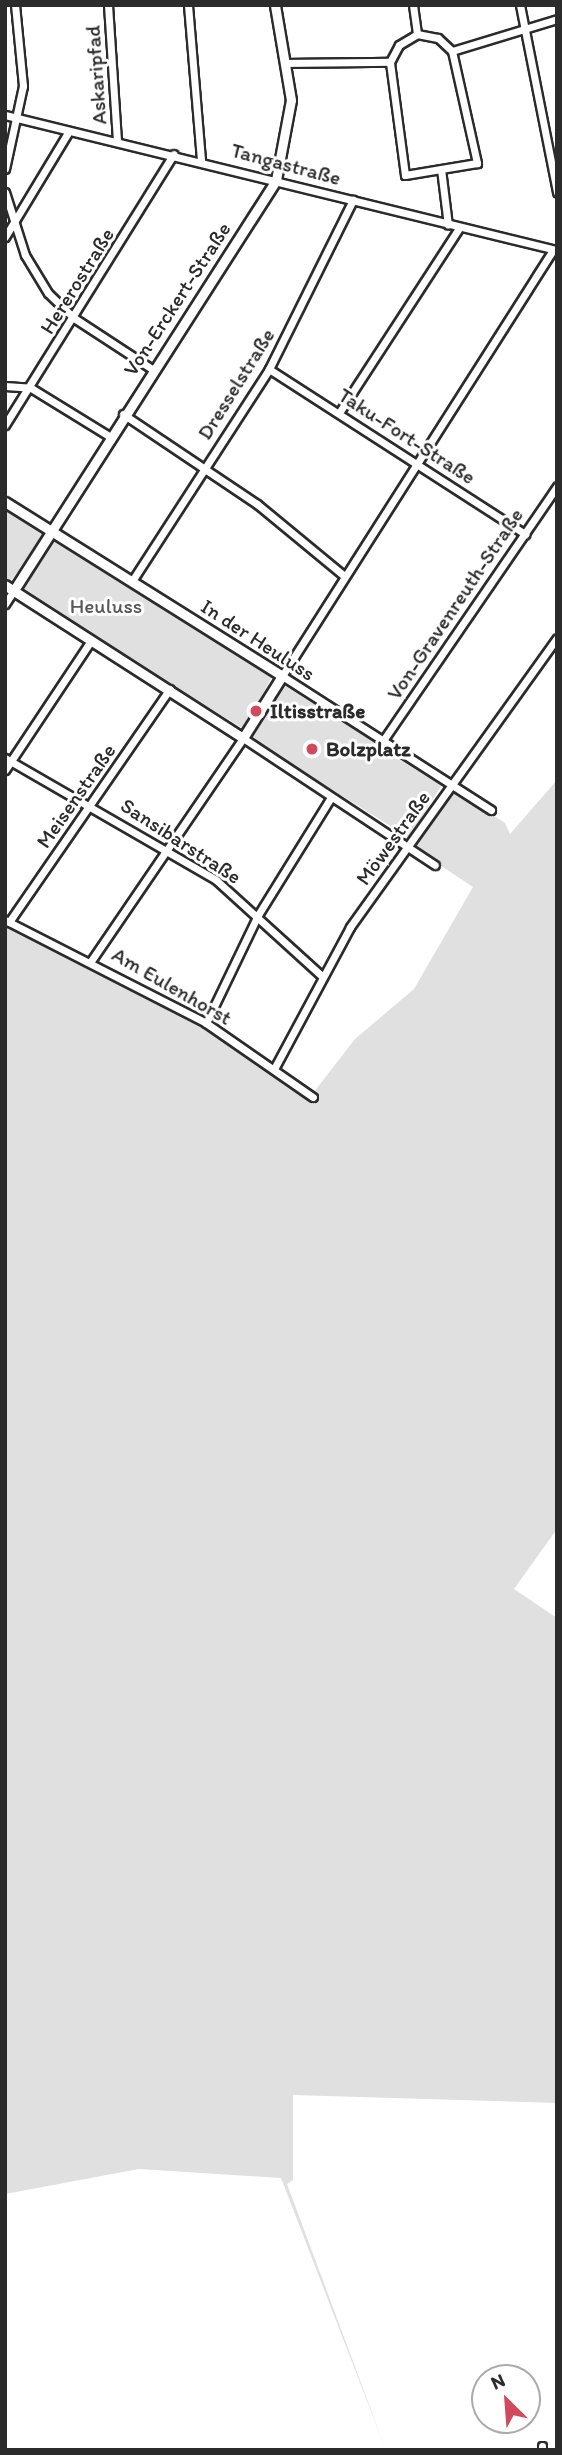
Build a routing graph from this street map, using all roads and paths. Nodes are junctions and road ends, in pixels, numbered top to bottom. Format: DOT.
graph roads {
  1 [pos="15,5"];
  2 [pos="108,5"];
  3 [pos="188,5"];
  4 [pos="275,5"];
  5 [pos="412,5"];
  6 [pos="520,5"];
  7 [pos="557,19"];
  8 [pos="526,29"];
  9 [pos="418,34"];
  10 [pos="452,51"];
  11 [pos="286,62"];
  12 [pos="390,62"];
  13 [pos="5,115"];
  14 [pos="16,118"];
  15 [pos="69,131"];
  16 [pos="117,142"];
  17 [pos="174,154"];
  18 [pos="201,160"];
  19 [pos="5,169"];
  20 [pos="441,169"];
  21 [pos="276,180"];
  22 [pos="5,192"];
  23 [pos="557,192"];
  24 [pos="353,200"];
  25 [pos="13,225"];
  26 [pos="448,225"];
  27 [pos="459,228"];
  28 [pos="5,237"];
  29 [pos="555,250"];
  30 [pos="74,318"];
  31 [pos="152,369"];
  32 [pos="269,369"];
  33 [pos="5,386"];
  34 [pos="31,388"];
  35 [pos="339,413"];
  36 [pos="123,414"];
  37 [pos="5,425"];
  38 [pos="108,436"];
  39 [pos="414,461"];
  40 [pos="203,469"];
  41 [pos="557,486"];
  42 [pos="5,502"];
  43 [pos="52,527"];
  44 [pos="525,534"];
  45 [pos="343,575"];
  46 [pos="134,578"];
  47 [pos="5,585"];
  48 [pos="14,590"];
  49 [pos="5,604"];
  50 [pos="557,638"];
  51 [pos="90,642"];
  52 [pos="282,676"];
  53 [pos="170,689"];
  54 [pos="243,738"];
  55 [pos="382,742"];
  56 [pos="8,760"];
  57 [pos="5,771"];
  58 [pos="452,787"];
  59 [pos="330,799"];
  60 [pos="93,806"];
  61 [pos="491,810"];
  62 [pos="407,848"];
  63 [pos="169,849"];
  64 [pos="435,865"];
  65 [pos="258,915"];
  66 [pos="7,921"];
  67 [pos="91,961"];
  68 [pos="322,976"];
  69 [pos="206,1023"];
  70 [pos="274,1069"];
  71 [pos="313,1097"];
  1 -- 14 [label="street"];
  2 -- 16 [label="street, Askaripfad"];
  3 -- 18 [label="street"];
  4 -- 11 [label="street, Von-Erckert-Straße"];
  5 -- 9 [label="street"];
  6 -- 8 [label="street"];
  7 -- 8 [label="street"];
  8 -- 10 [label="street"];
  8 -- 23 [label="street"];
  9 -- 10 [label="street"];
  9 -- 12 [label="street"];
  10 -- 20 [label="street"];
  11 -- 12 [label="street"];
  11 -- 21 [label="street, Von-Erckert-Straße"];
  12 -- 20 [label="street"];
  13 -- 14 [label="street, Tangastraße"];
  14 -- 15 [label="street, Tangastraße"];
  14 -- 19 [label="street"];
  15 -- 16 [label="street, Tangastraße"];
  15 -- 25 [label="street"];
  16 -- 17 [label="street, Tangastraße"];
  17 -- 18 [label="street, Tangastraße"];
  17 -- 30 [label="street, Hererostraße"];
  18 -- 21 [label="street, Tangastraße"];
  20 -- 26 [label="street"];
  21 -- 24 [label="street, Tangastraße"];
  21 -- 31 [label="street, Von-Erckert-Straße"];
  22 -- 25 [label="street"];
  24 -- 26 [label="street, Tangastraße"];
  24 -- 32 [label="street, Dresselstraße"];
  25 -- 28 [label="street"];
  25 -- 30 [label="street"];
  26 -- 27 [label="street, Tangastraße"];
  27 -- 29 [label="street, Tangastraße"];
  27 -- 35 [label="street"];
  29 -- 39 [label="street"];
  30 -- 31 [label="street"];
  30 -- 34 [label="street, Hererostraße"];
  31 -- 36 [label="street, Von-Erckert-Straße"];
  32 -- 35 [label="street, Taku-Fort-Straße"];
  32 -- 40 [label="street, Dresselstraße"];
  33 -- 34 [label="street"];
  34 -- 37 [label="street, Hererostraße"];
  34 -- 38 [label="street"];
  35 -- 39 [label="street, Taku-Fort-Straße"];
  36 -- 38 [label="street, Von-Erckert-Straße"];
  36 -- 40 [label="street"];
  38 -- 43 [label="street, Von-Erckert-Straße"];
  39 -- 44 [label="street, Taku-Fort-Straße"];
  39 -- 45 [label="street"];
  40 -- 45 [label="street"];
  40 -- 46 [label="street, Dresselstraße"];
  41 -- 44 [label="street, Von-Gravenreuth-Straße"];
  42 -- 43 [label="street, In der Heuluss"];
  43 -- 46 [label="street, In der Heuluss"];
  43 -- 48 [label="street, Von-Erckert-Straße"];
  44 -- 55 [label="street, Von-Gravenreuth-Straße"];
  45 -- 52 [label="street"];
  46 -- 52 [label="street, In der Heuluss"];
  47 -- 48 [label="street"];
  48 -- 49 [label="street"];
  48 -- 51 [label="street"];
  50 -- 58 [label="street, Möwestraße"];
  51 -- 53 [label="street"];
  51 -- 56 [label="street"];
  52 -- 54 [label="street"];
  52 -- 55 [label="street, In der Heuluss"];
  53 -- 54 [label="street"];
  53 -- 60 [label="street, Meisenstraße"];
  54 -- 59 [label="street"];
  54 -- 63 [label="street"];
  55 -- 58 [label="street, In der Heuluss"];
  56 -- 57 [label="street"];
  56 -- 60 [label="street, Sansibarstraße"];
  58 -- 61 [label="street, In der Heuluss"];
  58 -- 62 [label="street, Möwestraße"];
  59 -- 62 [label="street"];
  59 -- 65 [label="street"];
  60 -- 63 [label="street, Sansibarstraße"];
  60 -- 66 [label="street, Meisenstraße"];
  62 -- 64 [label="street"];
  62 -- 68 [label="street, Möwestraße"];
  63 -- 65 [label="street, Sansibarstraße"];
  63 -- 67 [label="street"];
  65 -- 68 [label="street, Sansibarstraße"];
  65 -- 69 [label="street"];
  66 -- 67 [label="street, Am Eulenhorst"];
  67 -- 69 [label="street, Am Eulenhorst"];
  68 -- 70 [label="street, Möwestraße"];
  69 -- 70 [label="street, Am Eulenhorst"];
  70 -- 71 [label="street, Am Eulenhorst"];
}
